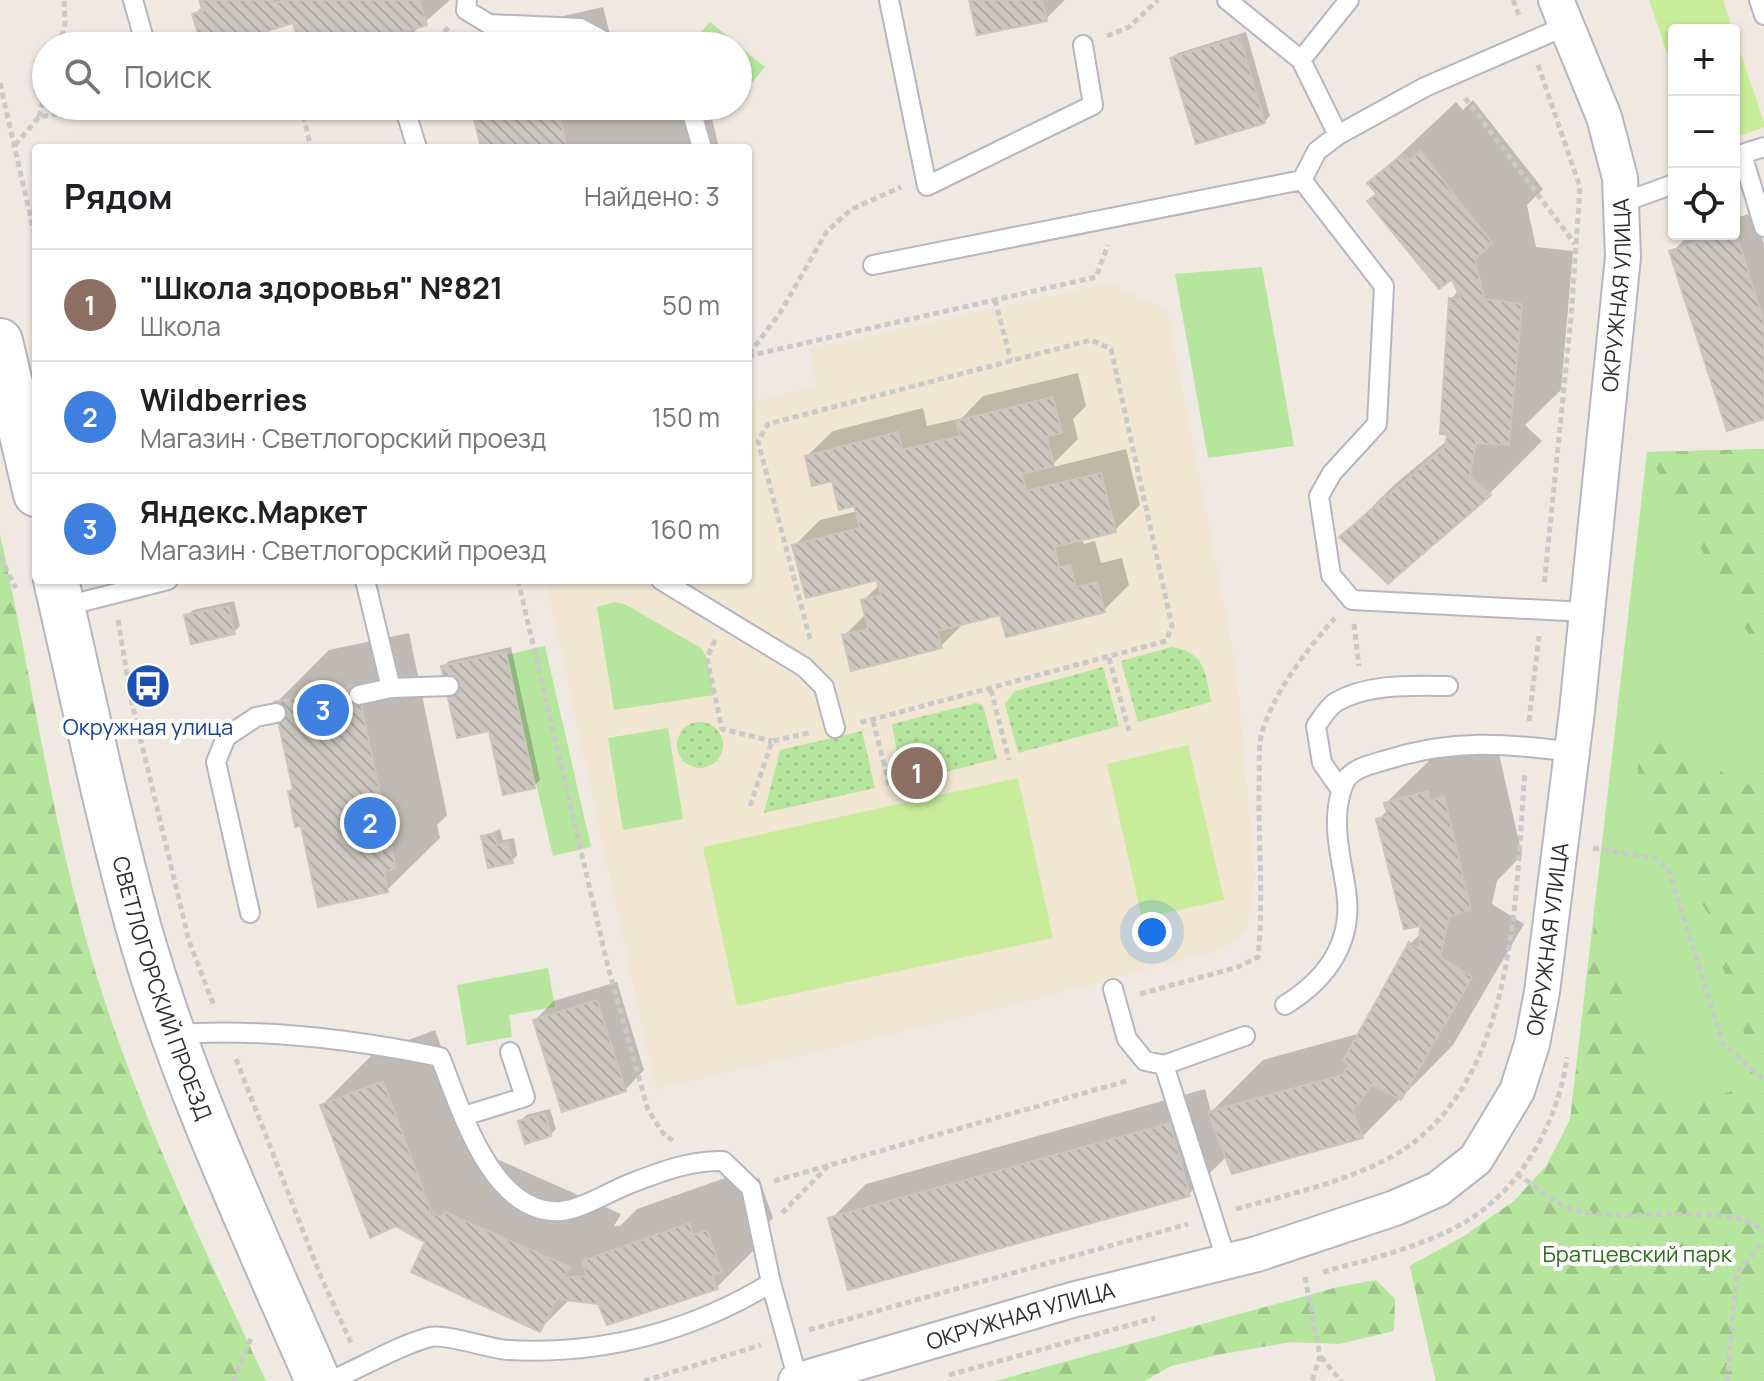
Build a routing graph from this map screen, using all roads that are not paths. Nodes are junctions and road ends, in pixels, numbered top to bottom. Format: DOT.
graph roads {
  1 [pos="133,0"];
  2 [pos="467,0"];
  3 [pos="889,0"];
  4 [pos="1227,0"];
  5 [pos="1349,0"];
  6 [pos="1759,0"];
  7 [pos="1561,13"];
  8 [pos="1764,15"];
  9 [pos="142,32"];
  10 [pos="587,32"];
  11 [pos="1083,45"];
  12 [pos="1301,60"];
  13 [pos="408,120"];
  14 [pos="694,120"];
  15 [pos="1338,135"];
  16 [pos="416,144"];
  17 [pos="701,144"];
  18 [pos="1764,147"];
  19 [pos="1740,155"];
  20 [pos="1740,161"];
  21 [pos="1302,180"];
  22 [pos="1668,186"];
  23 [pos="1621,203"];
  24 [pos="1764,227"];
  25 [pos="873,265"];
  26 [pos="0,341"];
  27 [pos="32,477"];
  28 [pos="153,584"];
  29 [pos="366,584"];
  30 [pos="668,584"];
  31 [pos="45,592"];
  32 [pos="1585,612"];
  33 [pos="449,686"];
  34 [pos="1448,686"];
  35 [pos="391,688"];
  36 [pos="359,695"];
  37 [pos="276,713"];
  38 [pos="835,728"];
  39 [pos="1572,752"];
  40 [pos="1341,790"];
  41 [pos="250,913"];
  42 [pos="1114,995"];
  43 [pos="1285,1005"];
  44 [pos="175,1034"];
  45 [pos="1245,1036"];
  46 [pos="510,1052"];
  47 [pos="1164,1065"];
  48 [pos="464,1116"];
  49 [pos="1227,1262"];
  50 [pos="771,1283"];
  51 [pos="318,1381"];
  52 [pos="329,1381"];
  53 [pos="797,1381"];
  1 -- 9 [label="lane"];
  2 -- 10 [label="lane"];
  3 -- 11 [label="lane"];
  4 -- 12 [label="lane"];
  5 -- 12 [label="lane"];
  6 -- 8 [label="lane"];
  7 -- 15 [label="lane"];
  7 -- 23 [label="street, ОКРУЖНАЯ УЛИЦА"];
  12 -- 15 [label="lane"];
  13 -- 16 [label="lane"];
  14 -- 17 [label="lane"];
  15 -- 21 [label="lane"];
  18 -- 19 [label="lane"];
  20 -- 24 [label="lane"];
  21 -- 25 [label="lane"];
  21 -- 32 [label="lane"];
  22 -- 23 [label="lane"];
  23 -- 32 [label="street, ОКРУЖНАЯ УЛИЦА"];
  26 -- 27 [label="main road"];
  28 -- 31 [label="lane"];
  29 -- 35 [label="lane"];
  30 -- 38 [label="lane"];
  31 -- 44 [label="main road, СВЕТЛОГОРСКИЙ ПРОЕЗД"];
  32 -- 39 [label="street, ОКРУЖНАЯ УЛИЦА"];
  33 -- 35 [label="lane"];
  34 -- 40 [label="lane"];
  35 -- 36 [label="lane"];
  37 -- 41 [label="lane"];
  39 -- 40 [label="lane"];
  39 -- 49 [label="street, ОКРУЖНАЯ УЛИЦА"];
  40 -- 43 [label="lane"];
  42 -- 47 [label="lane"];
  44 -- 48 [label="lane"];
  44 -- 51 [label="main road, СВЕТЛОГОРСКИЙ ПРОЕЗД"];
  45 -- 47 [label="lane"];
  46 -- 48 [label="lane"];
  47 -- 49 [label="lane"];
  48 -- 50 [label="lane"];
  49 -- 53 [label="street, ОКРУЖНАЯ УЛИЦА"];
  50 -- 52 [label="lane"];
  50 -- 53 [label="lane"];
}
